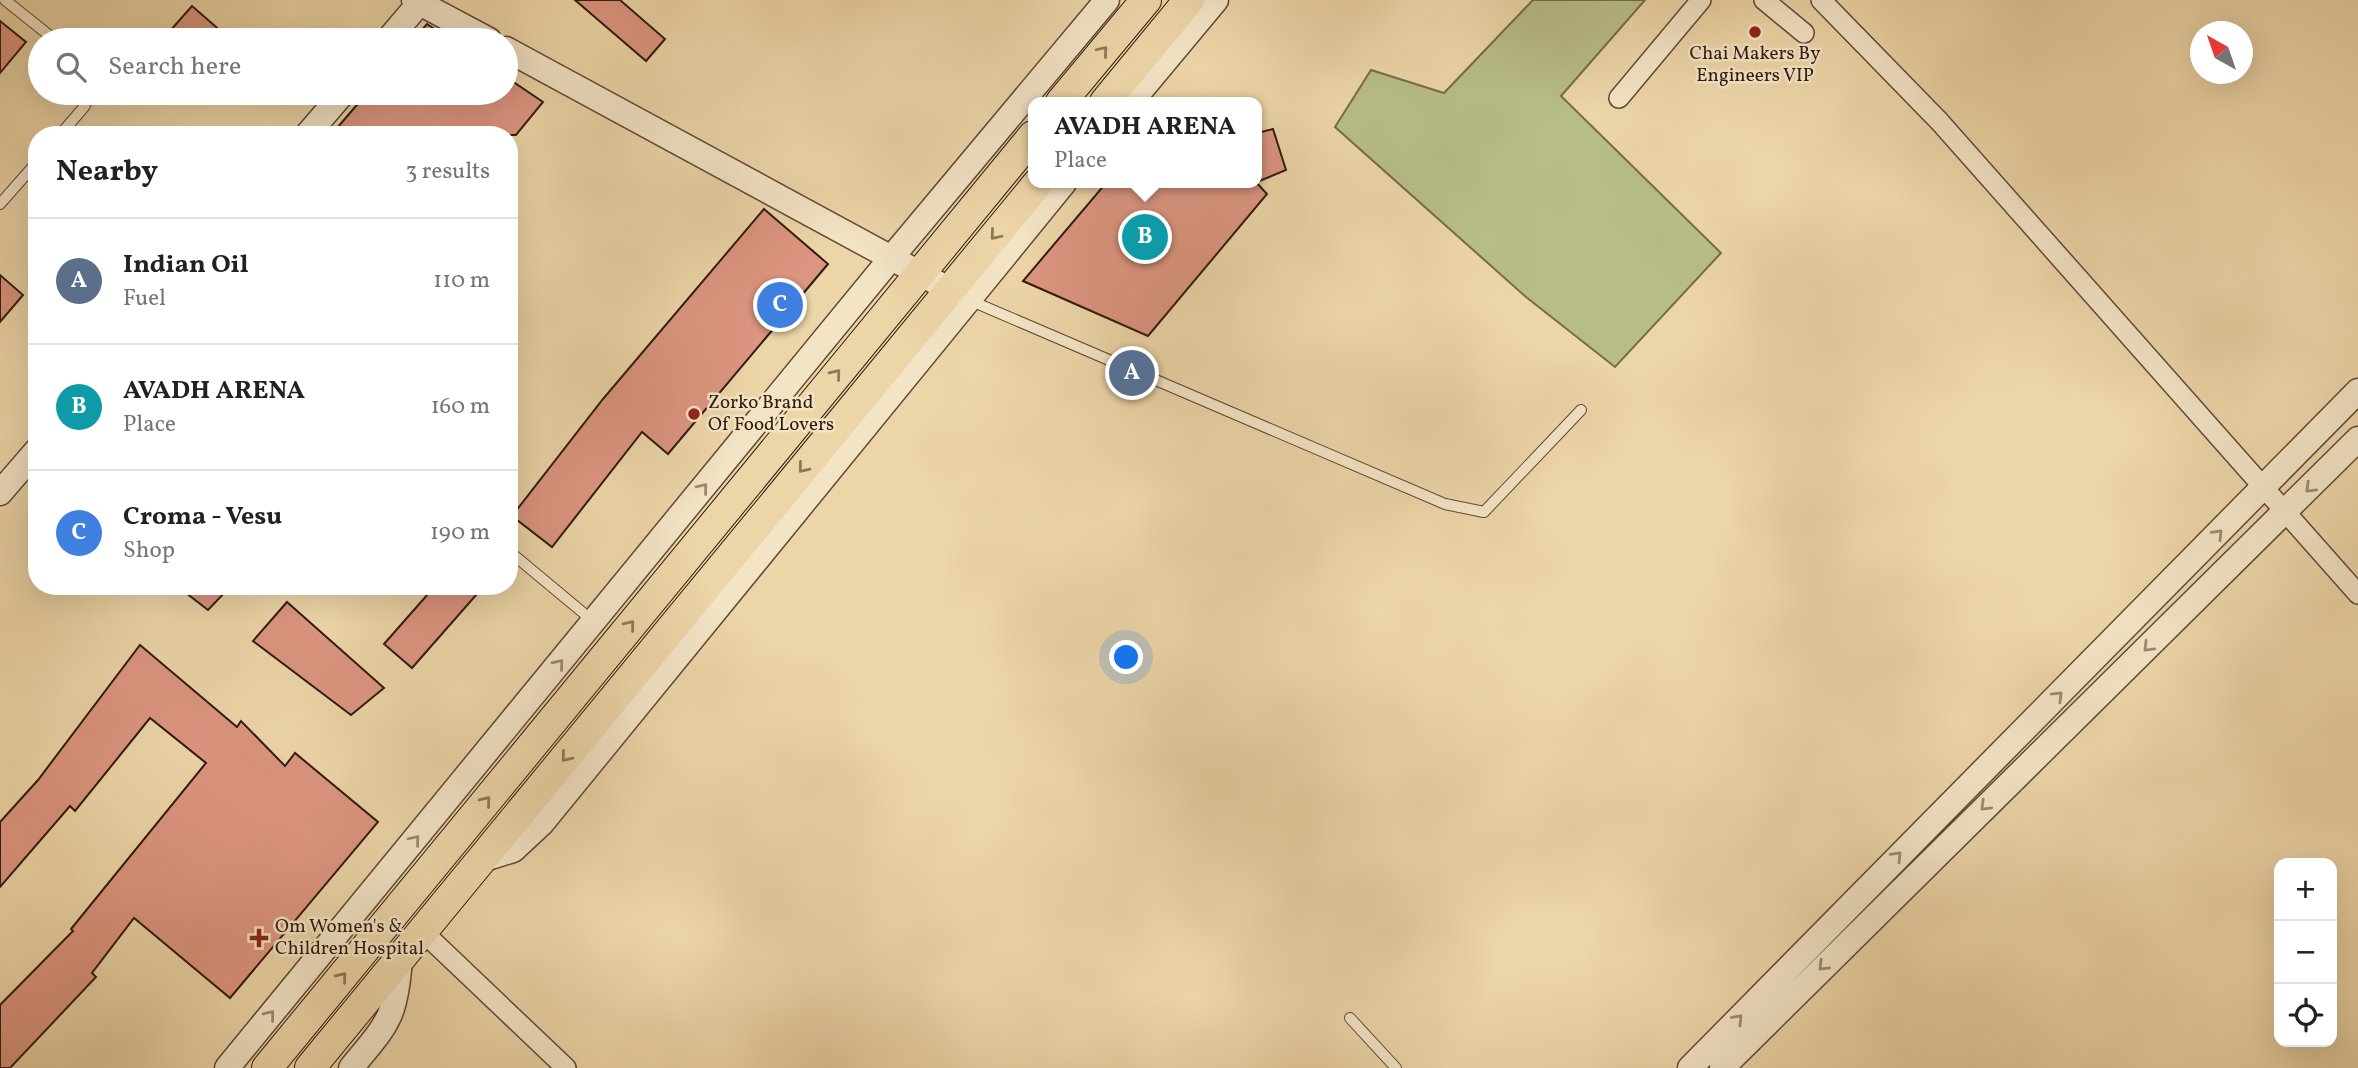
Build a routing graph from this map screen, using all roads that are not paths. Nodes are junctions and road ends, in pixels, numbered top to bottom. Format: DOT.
graph roads {
  1 [pos="5,0"];
  2 [pos="1107,0"];
  3 [pos="1146,0"];
  4 [pos="1189,0"];
  5 [pos="1216,0"];
  6 [pos="1701,0"];
  7 [pos="1764,0"];
  8 [pos="1821,0"];
  9 [pos="419,1"];
  10 [pos="40,28"];
  11 [pos="398,28"];
  12 [pos="467,28"];
  13 [pos="1804,33"];
  14 [pos="518,55"];
  15 [pos="1065,97"];
  16 [pos="1109,97"];
  17 [pos="1135,97"];
  18 [pos="1619,98"];
  19 [pos="85,105"];
  20 [pos="333,105"];
  21 [pos="68,126"];
  22 [pos="315,126"];
  23 [pos="1028,142"];
  24 [pos="28,172"];
  25 [pos="1034,188"];
  26 [pos="1059,188"];
  27 [pos="0,204"];
  28 [pos="892,257"];
  29 [pos="920,272"];
  30 [pos="960,294"];
  31 [pos="2358,391"];
  32 [pos="1581,410"];
  33 [pos="2358,439"];
  34 [pos="28,460"];
  35 [pos="2263,488"];
  36 [pos="0,493"];
  37 [pos="2285,512"];
  38 [pos="518,559"];
  39 [pos="2358,594"];
  40 [pos="594,622"];
  41 [pos="422,932"];
  42 [pos="400,958"];
  43 [pos="1350,1018"];
  44 [pos="227,1068"];
  45 [pos="267,1068"];
  46 [pos="310,1068"];
  47 [pos="351,1068"];
  48 [pos="566,1068"];
  49 [pos="1396,1068"];
  50 [pos="1690,1068"];
  51 [pos="1722,1068"];
  1 -- 10 [label="lane"];
  2 -- 28 [label="street"];
  15 -- 3 [label="main road, one-way"];
  4 -- 16 [label="main road"];
  5 -- 17 [label="street"];
  6 -- 18 [label="street"];
  7 -- 13 [label="street"];
  8 -- 35 [label="street"];
  9 -- 11 [label="street"];
  9 -- 12 [label="street"];
  14 -- 28 [label="street"];
  19 -- 21 [label="lane"];
  20 -- 22 [label="street"];
  23 -- 29 [label="main road"];
  24 -- 27 [label="lane"];
  25 -- 30 [label="main road, one-way"];
  26 -- 30 [label="street"];
  28 -- 29 [label="street"];
  40 -- 28 [label="street, one-way"];
  29 -- 30 [label="street"];
  45 -- 29 [label="main road, one-way"];
  30 -- 32 [label="lane"];
  30 -- 41 [label="main road"];
  31 -- 35 [label="street"];
  33 -- 37 [label="street, one-way"];
  34 -- 36 [label="street"];
  35 -- 37 [label="street"];
  50 -- 35 [label="street, one-way"];
  37 -- 39 [label="street"];
  37 -- 51 [label="street, one-way"];
  38 -- 40 [label="lane"];
  44 -- 40 [label="street, one-way"];
  41 -- 42 [label="main road"];
  41 -- 48 [label="street"];
  42 -- 46 [label="main road"];
  42 -- 47 [label="street"];
  43 -- 49 [label="lane"];
}
